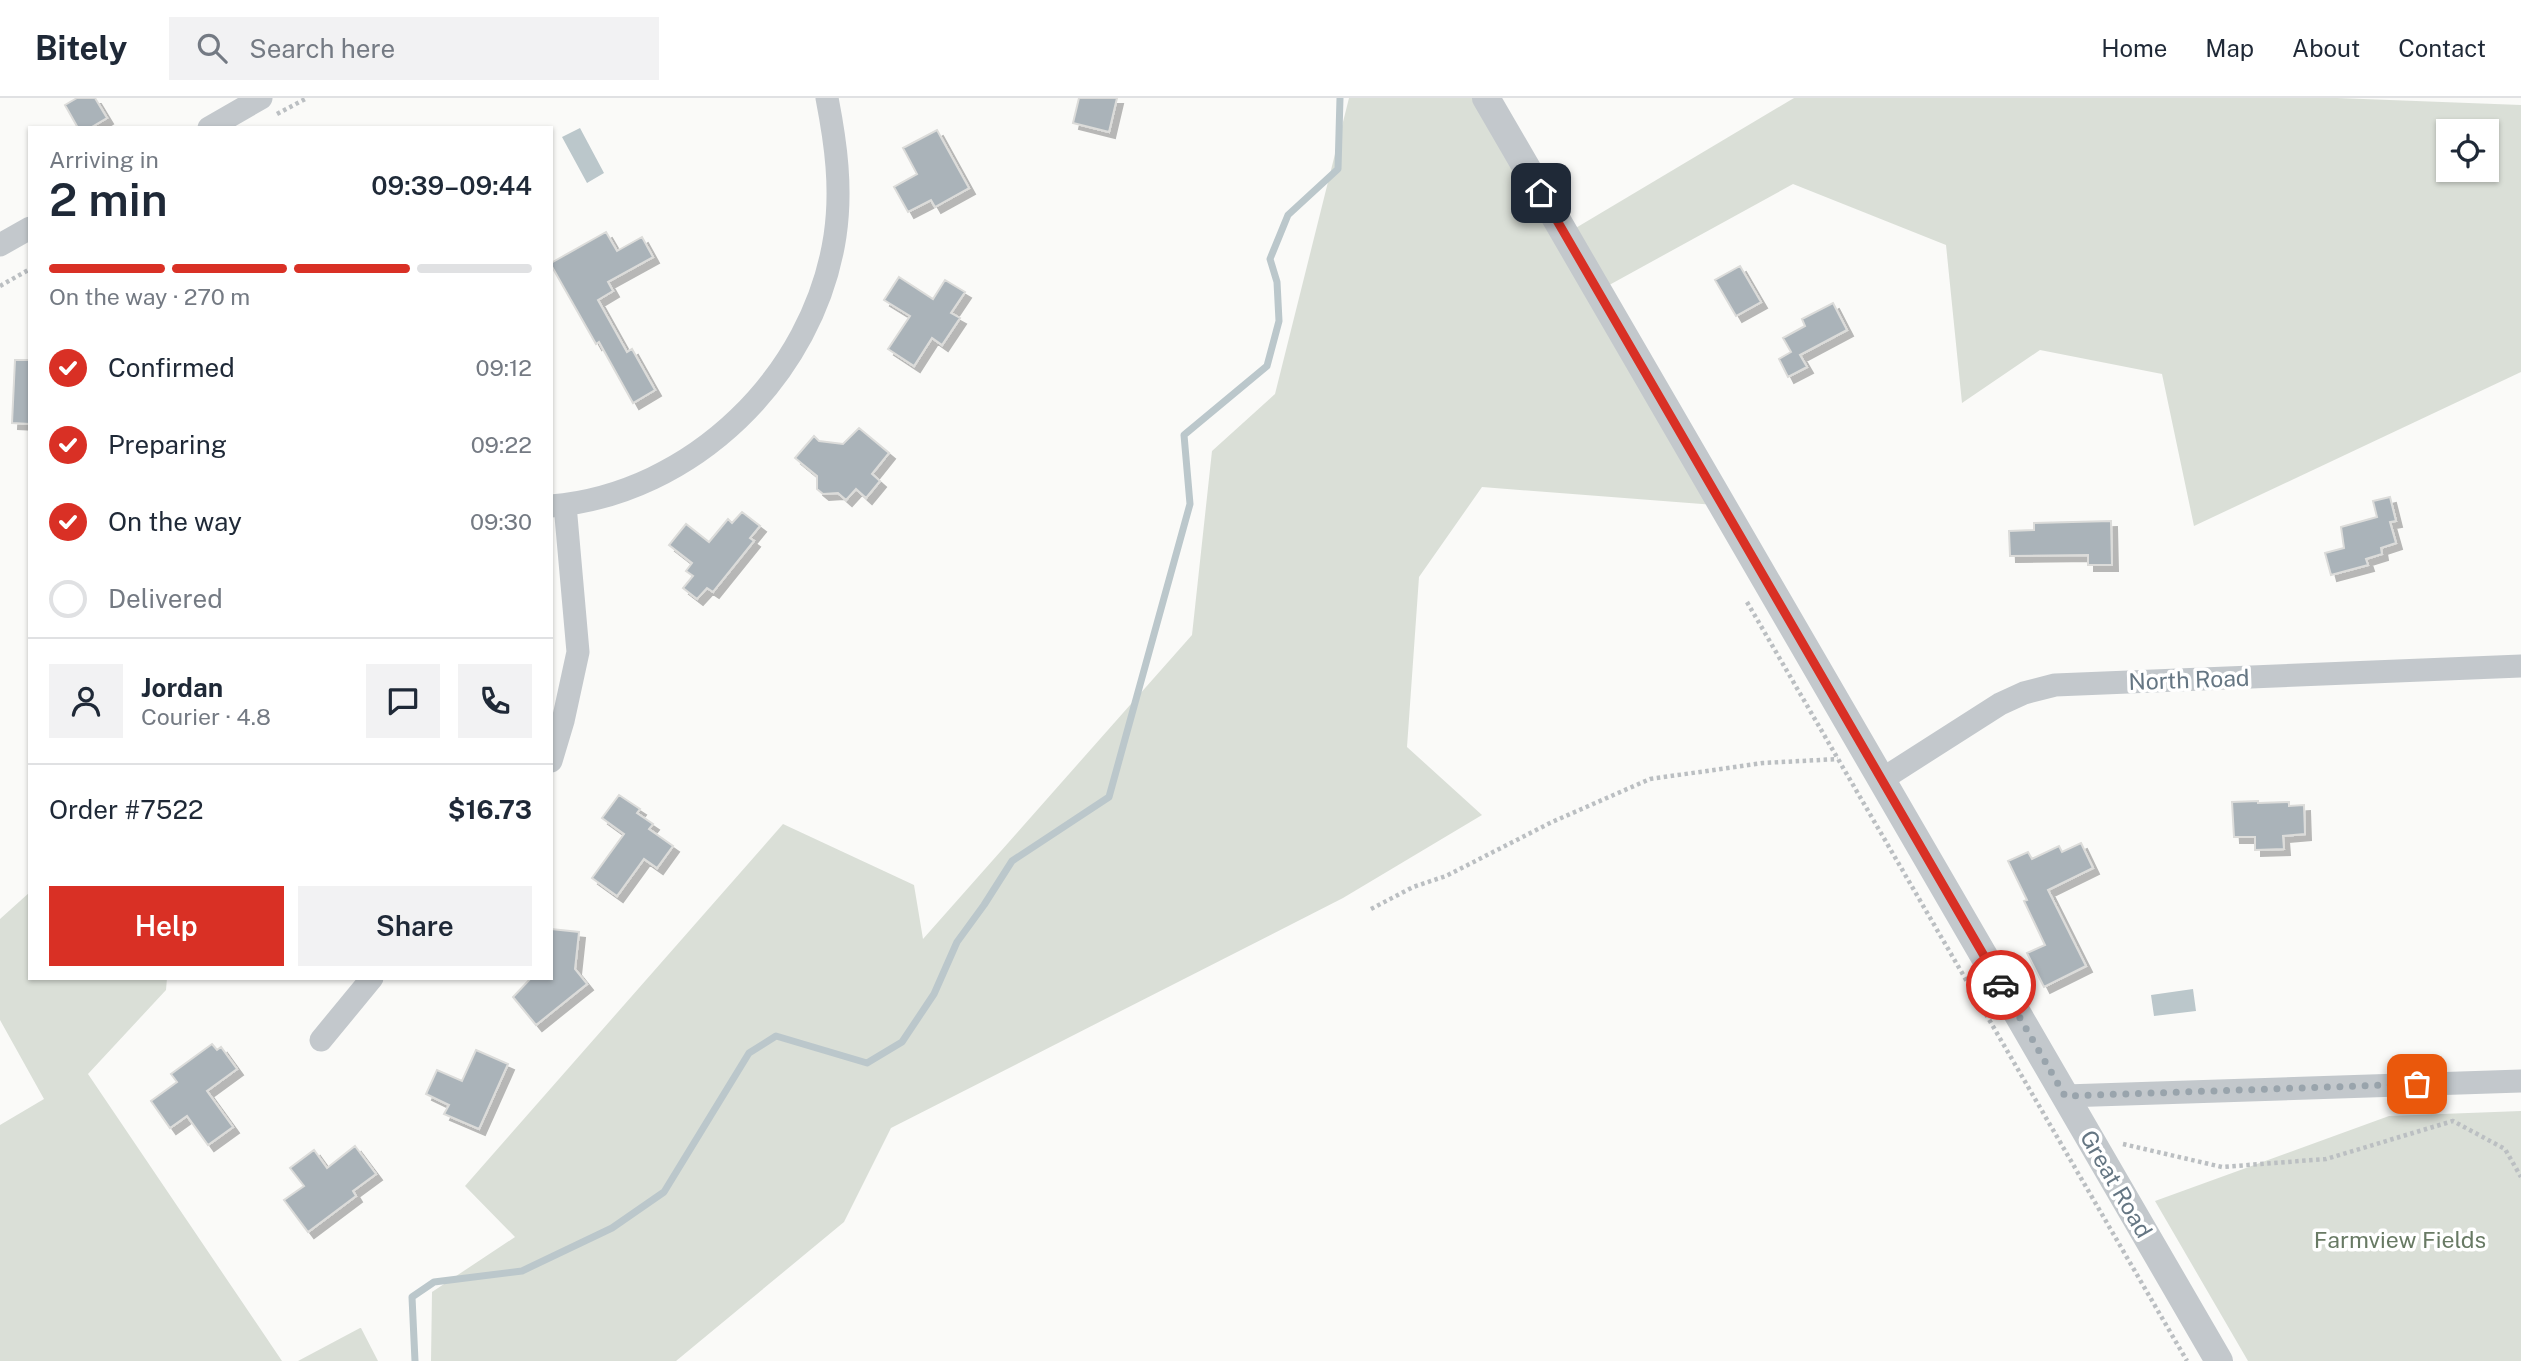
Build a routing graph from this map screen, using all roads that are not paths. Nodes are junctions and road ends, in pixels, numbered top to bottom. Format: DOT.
graph roads {
  1 [pos="261,98"];
  2 [pos="827,98"];
  3 [pos="1486,98"];
  4 [pos="212,126"];
  5 [pos="28,229"];
  6 [pos="0,245"];
  7 [pos="558,506"];
  8 [pos="2521,666"];
  9 [pos="553,754"];
  10 [pos="1881,780"];
  11 [pos="370,980"];
  12 [pos="321,1040"];
  13 [pos="2521,1081"];
  14 [pos="2065,1096"];
  15 [pos="2219,1361"];
  1 -- 4 [label="street"];
  2 -- 7 [label="street"];
  3 -- 10 [label="street, Great Road"];
  5 -- 6 [label="street"];
  7 -- 9 [label="street"];
  8 -- 10 [label="street, North Road"];
  10 -- 14 [label="street, Great Road"];
  11 -- 12 [label="street"];
  13 -- 14 [label="street"];
  14 -- 15 [label="street, Great Road"];
}
